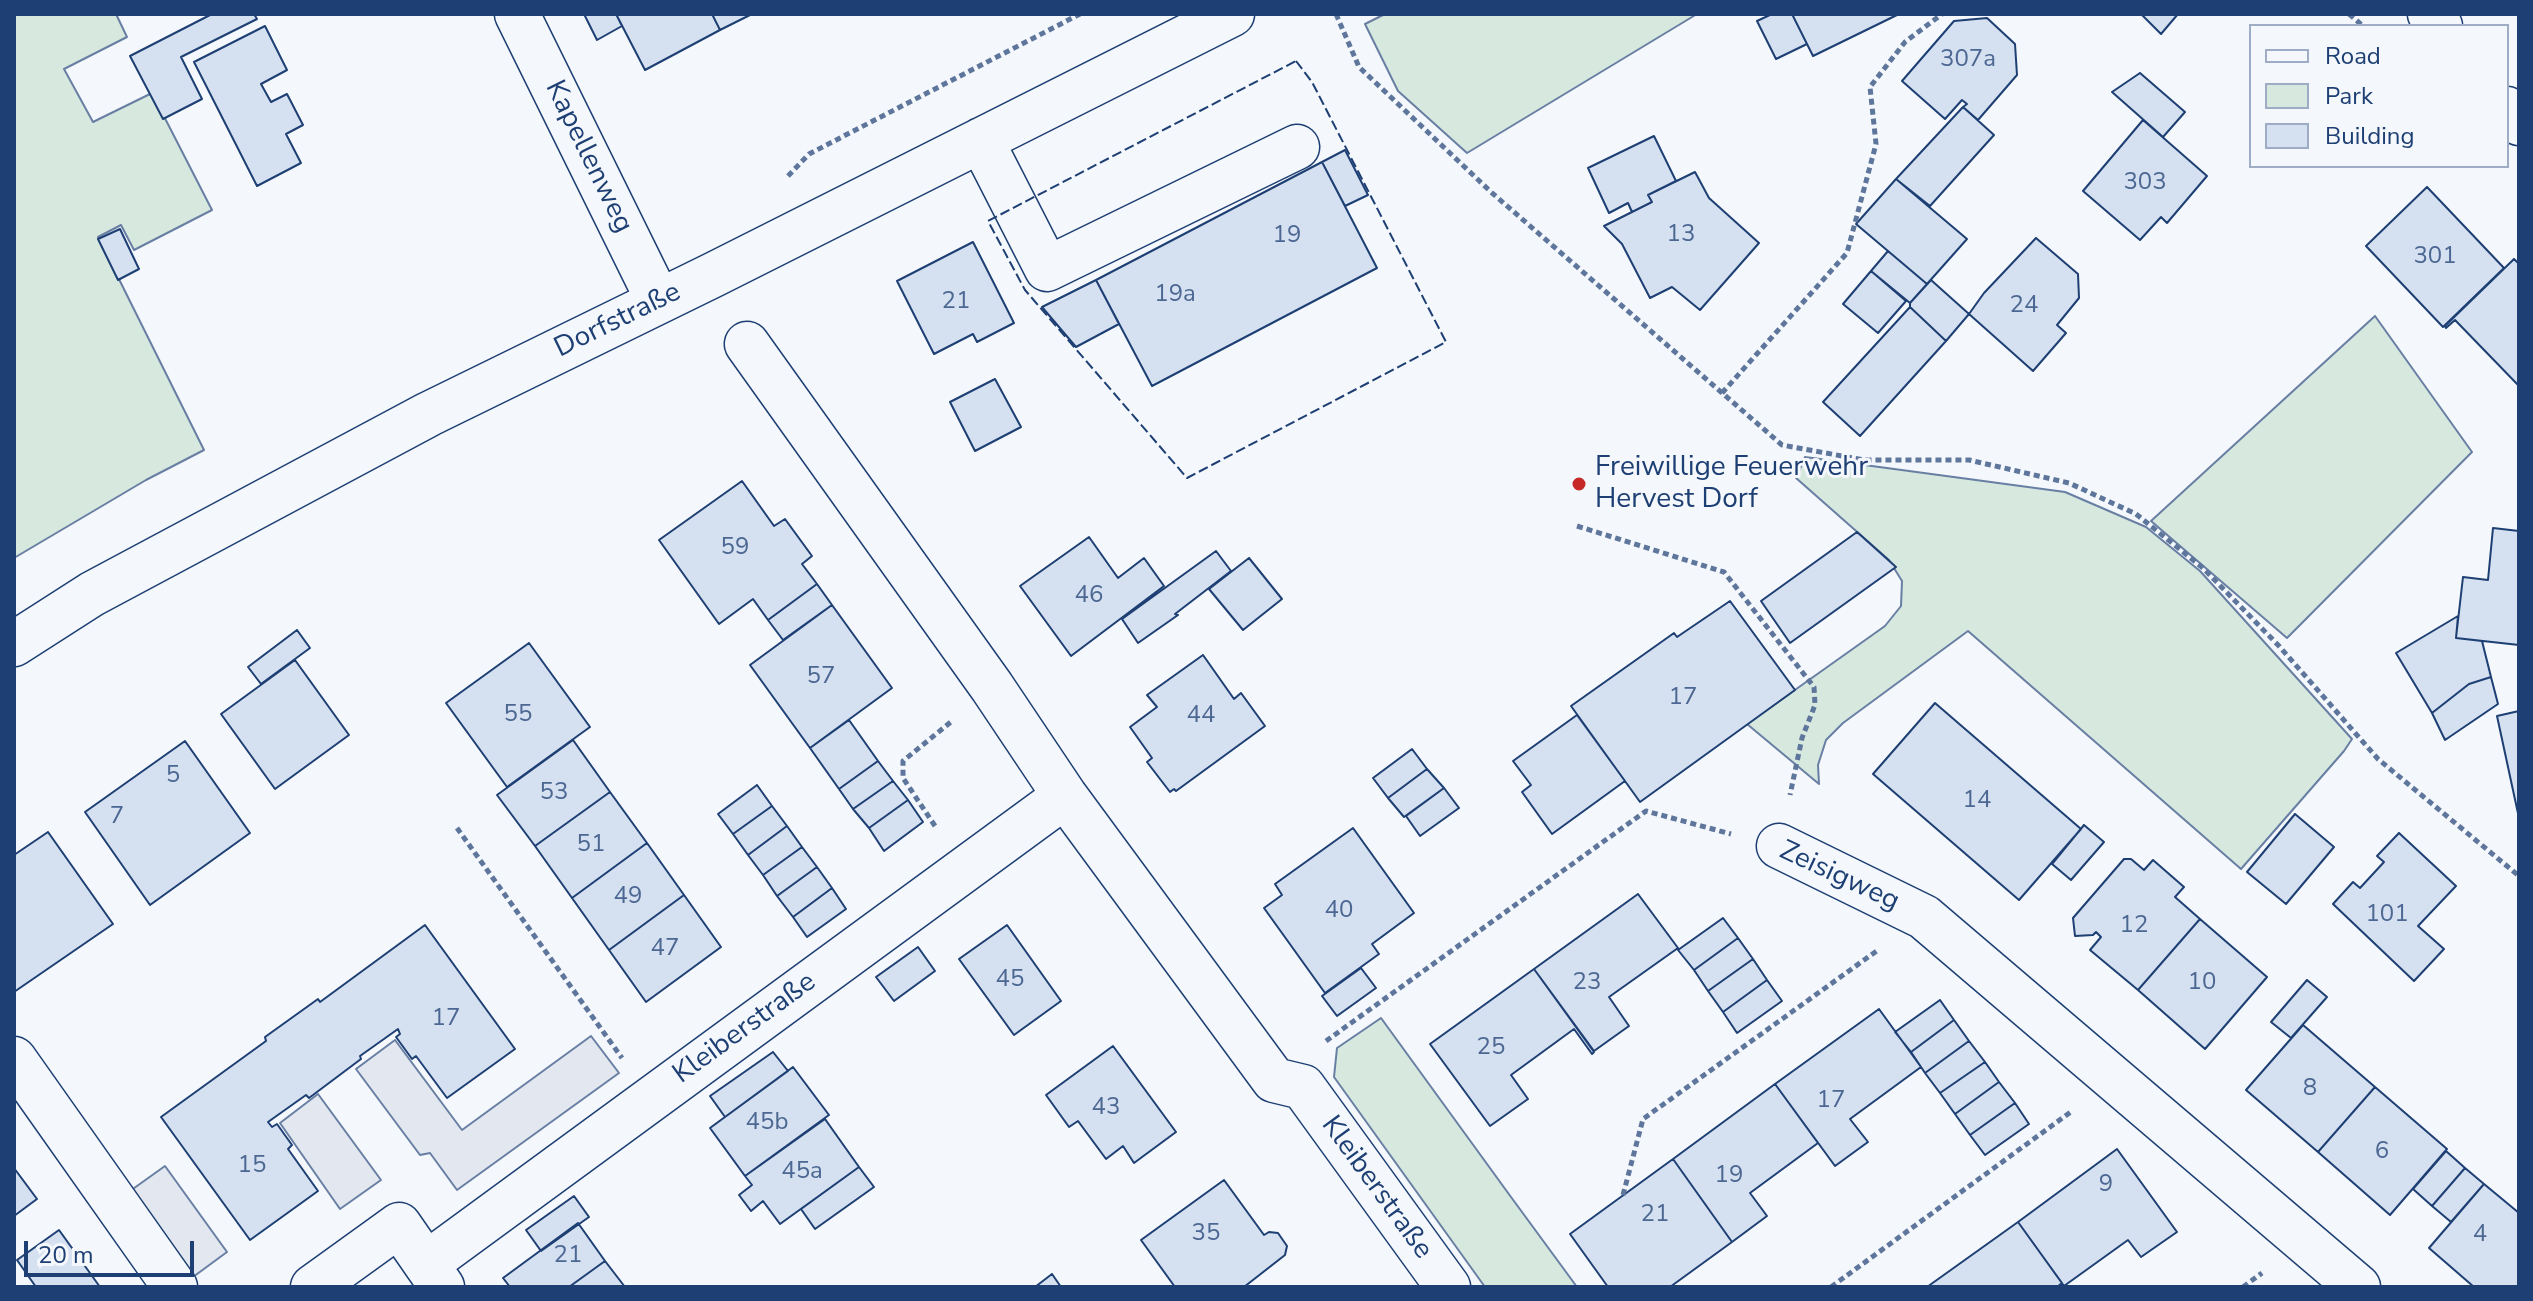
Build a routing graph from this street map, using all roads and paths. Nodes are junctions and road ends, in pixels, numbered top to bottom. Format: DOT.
graph roads {
  1 [pos="517,14"];
  2 [pos="1080,14"];
  3 [pos="1232,14"];
  4 [pos="1336,14"];
  5 [pos="1942,14"];
  6 [pos="981,140"];
  7 [pos="1297,147"];
  8 [pos="776,183"];
  9 [pos="658,300"];
  10 [pos="747,344"];
  11 [pos="1722,393"];
  12 [pos="1577,526"];
  13 [pos="14,644"];
  14 [pos="992,687"];
  15 [pos="1065,796"];
  16 [pos="457,828"];
  17 [pos="938,831"];
  18 [pos="1779,846"];
  19 [pos="2519,876"];
  20 [pos="1924,917"];
  21 [pos="14,1059"];
  22 [pos="1274,1080"];
  23 [pos="2114,1080"];
  24 [pos="650,1098"];
  25 [pos="1623,1195"];
  26 [pos="434,1275"];
  27 [pos="175,1287"];
  28 [pos="313,1287"];
  29 [pos="1448,1287"];
  30 [pos="1831,1287"];
  31 [pos="2358,1287"];
  1 -- 9 [label="street, Kapellenweg"];
  2 -- 8 [label="path"];
  3 -- 6 [label="street, Dorfstraße"];
  4 -- 11 [label="path"];
  5 -- 11 [label="path"];
  6 -- 7 [label="street"];
  6 -- 9 [label="street, Dorfstraße"];
  9 -- 13 [label="street, Dorfstraße"];
  10 -- 14 [label="street"];
  11 -- 19 [label="path"];
  12 -- 18 [label="path"];
  14 -- 15 [label="street"];
  14 -- 17 [label="path"];
  15 -- 22 [label="street"];
  15 -- 24 [label="street, Kleiberstraße"];
  16 -- 24 [label="path"];
  18 -- 20 [label="street, Zeisigweg"];
  18 -- 22 [label="path, Zeisigweg"];
  20 -- 23 [label="street, Zeisigweg"];
  20 -- 25 [label="path"];
  21 -- 27 [label="street"];
  22 -- 29 [label="street, Kleiberstraße"];
  23 -- 30 [label="path"];
  23 -- 31 [label="street, Zeisigweg"];
  24 -- 26 [label="street, Kleiberstraße"];
  26 -- 28 [label="street"];
}
